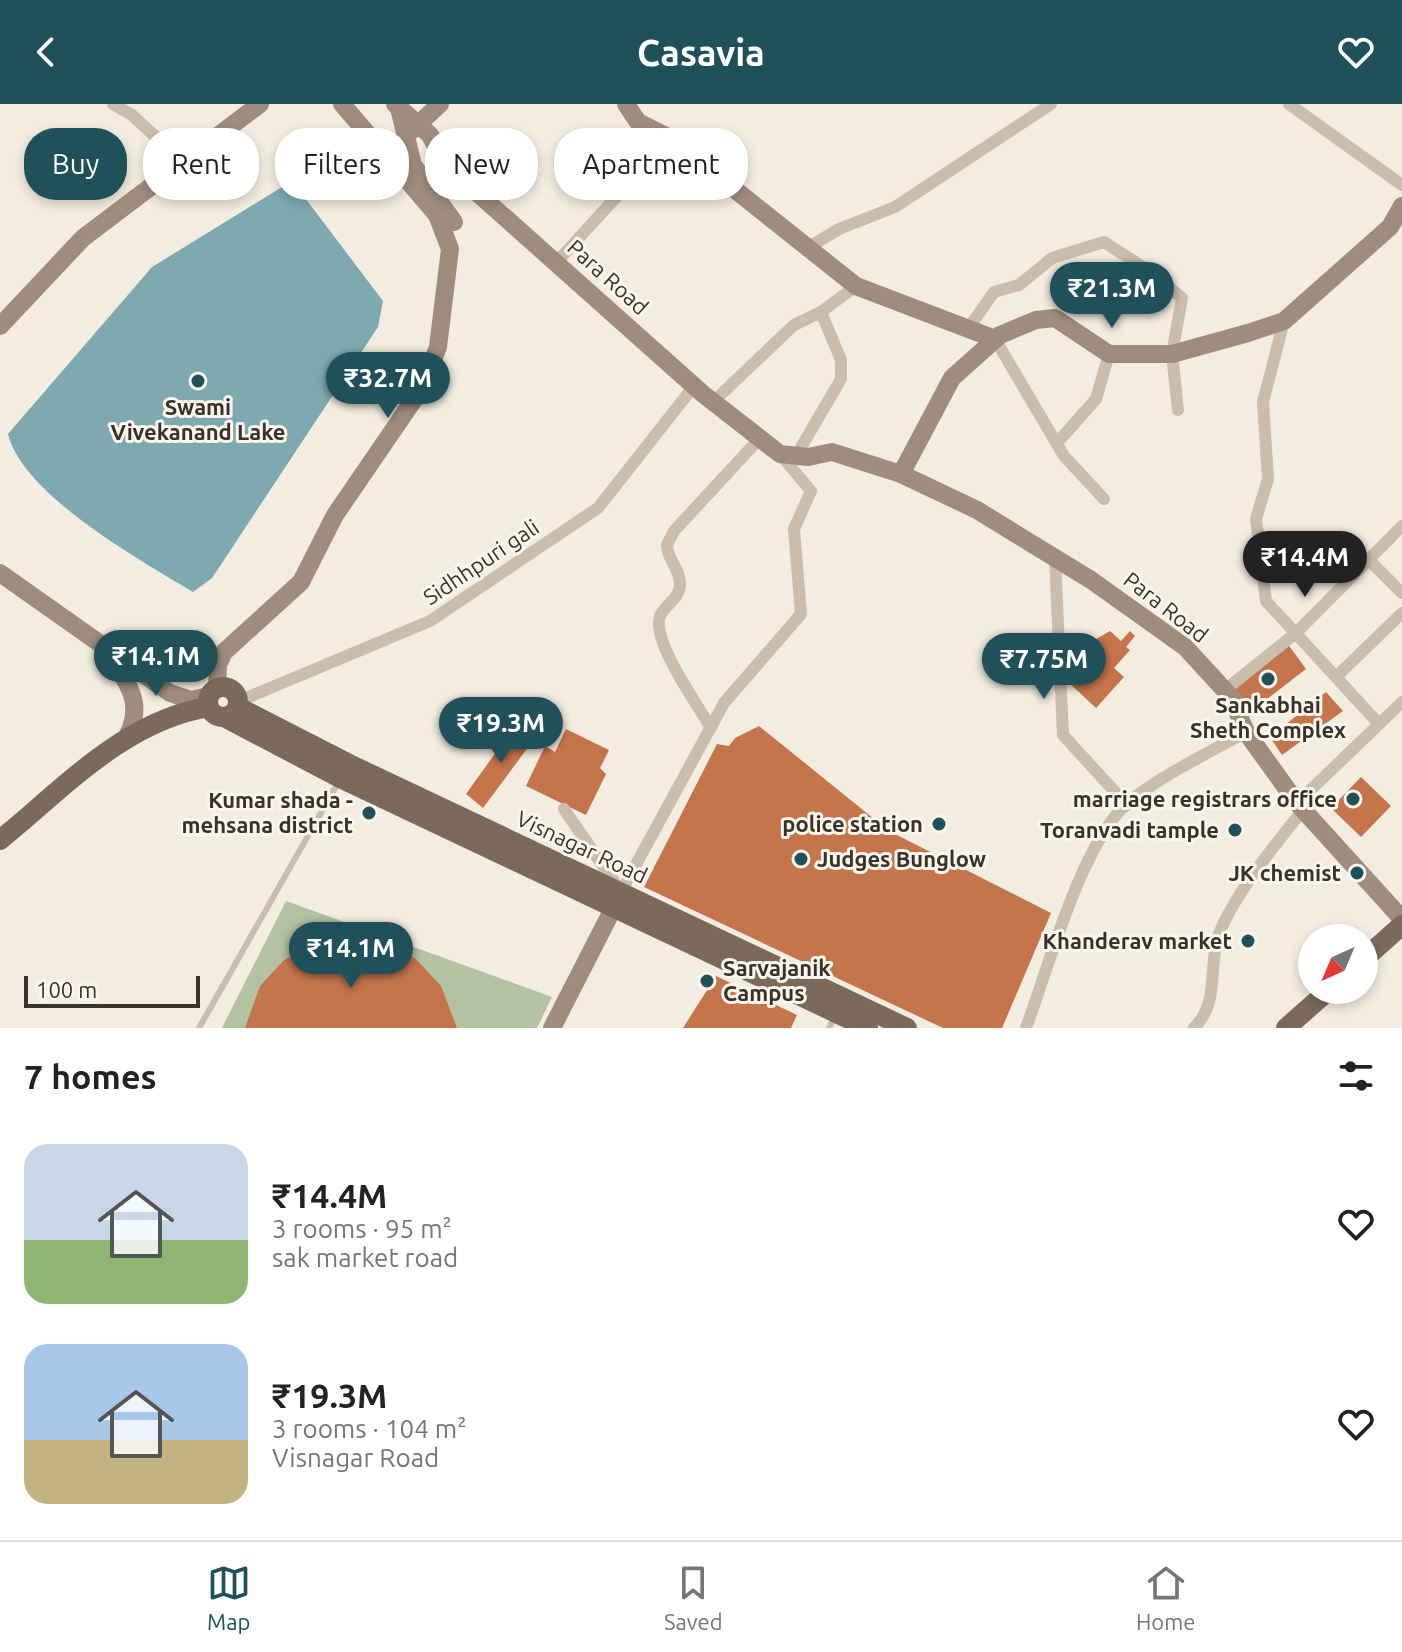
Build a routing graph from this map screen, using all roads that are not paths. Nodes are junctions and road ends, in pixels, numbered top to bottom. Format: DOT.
graph roads {
  1 [pos="113,104"];
  2 [pos="260,104"];
  3 [pos="342,104"];
  4 [pos="440,104"];
  5 [pos="626,104"];
  6 [pos="1051,104"];
  7 [pos="1289,104"];
  8 [pos="397,106"];
  9 [pos="146,128"];
  10 [pos="228,128"];
  11 [pos="362,128"];
  12 [pos="400,128"];
  13 [pos="650,128"];
  14 [pos="409,136"];
  15 [pos="409,157"];
  16 [pos="1402,185"];
  17 [pos="143,192"];
  18 [pos="748,199"];
  19 [pos="485,200"];
  20 [pos="613,200"];
  21 [pos="1402,206"];
  22 [pos="1396,233"];
  23 [pos="809,247"];
  24 [pos="556,263"];
  25 [pos="856,286"];
  26 [pos="821,312"];
  27 [pos="1284,321"];
  28 [pos="0,326"];
  29 [pos="968,329"];
  30 [pos="995,339"];
  31 [pos="1109,354"];
  32 [pos="1172,354"];
  33 [pos="694,386"];
  34 [pos="714,401"];
  35 [pos="1178,410"];
  36 [pos="760,438"];
  37 [pos="1057,443"];
  38 [pos="788,455"];
  39 [pos="901,474"];
  40 [pos="1104,499"];
  41 [pos="1402,526"];
  42 [pos="1055,558"];
  43 [pos="1369,560"];
  44 [pos="0,573"];
  45 [pos="0,584"];
  46 [pos="1402,593"];
  47 [pos="1402,613"];
  48 [pos="1296,633"];
  49 [pos="116,666"];
  50 [pos="1337,676"];
  51 [pos="1225,690"];
  52 [pos="223,700"];
  53 [pos="1402,702"];
  54 [pos="175,714"];
  55 [pos="1379,724"];
  56 [pos="711,728"];
  57 [pos="1246,732"];
  58 [pos="127,737"];
  59 [pos="344,771"];
  60 [pos="1127,805"];
  61 [pos="1300,806"];
  62 [pos="564,809"];
  63 [pos="0,840"];
  64 [pos="618,900"];
  65 [pos="1402,922"];
  66 [pos="1378,945"];
  67 [pos="1313,1004"];
  68 [pos="836,1013"];
  69 [pos="199,1028"];
  70 [pos="552,1028"];
  71 [pos="868,1028"];
  72 [pos="907,1028"];
  73 [pos="1026,1028"];
  74 [pos="1194,1028"];
  75 [pos="1286,1028"];
  1 -- 9 [label="street"];
  2 -- 10 [label="street"];
  3 -- 11 [label="street"];
  4 -- 14 [label="street"];
  5 -- 13 [label="street"];
  6 -- 23 [label="street"];
  7 -- 16 [label="street"];
  8 -- 12 [label="street"];
  15 -- 52 [label="street"];
  17 -- 28 [label="street"];
  18 -- 23 [label="street"];
  19 -- 24 [label="street, Para Road"];
  20 -- 24 [label="street"];
  21 -- 22 [label="street"];
  22 -- 27 [label="street"];
  23 -- 25 [label="street"];
  24 -- 33 [label="street, Para Road"];
  25 -- 26 [label="street"];
  25 -- 29 [label="street"];
  26 -- 34 [label="street"];
  26 -- 38 [label="street"];
  27 -- 32 [label="street"];
  27 -- 48 [label="street"];
  29 -- 30 [label="street"];
  29 -- 32 [label="street"];
  30 -- 31 [label="street"];
  30 -- 37 [label="street"];
  30 -- 39 [label="street"];
  31 -- 32 [label="street"];
  31 -- 37 [label="street"];
  32 -- 35 [label="street"];
  33 -- 34 [label="street, Para Road"];
  33 -- 52 [label="street, Sidhhpuri gali"];
  34 -- 36 [label="street, Para Road"];
  36 -- 38 [label="street, Para Road"];
  36 -- 56 [label="street"];
  37 -- 40 [label="street"];
  38 -- 39 [label="street, Para Road"];
  38 -- 56 [label="street"];
  39 -- 42 [label="street, Para Road"];
  41 -- 43 [label="street"];
  42 -- 51 [label="street, Para Road"];
  42 -- 60 [label="street"];
  43 -- 46 [label="street"];
  43 -- 48 [label="street"];
  44 -- 52 [label="street"];
  45 -- 49 [label="street"];
  47 -- 50 [label="street"];
  48 -- 50 [label="street"];
  48 -- 51 [label="street"];
  49 -- 54 [label="street"];
  49 -- 58 [label="street"];
  50 -- 55 [label="street"];
  51 -- 57 [label="street, Para Road"];
  52 -- 54 [label="main road"];
  52 -- 59 [label="main road, Visnagar Road"];
  53 -- 55 [label="street"];
  54 -- 58 [label="main road"];
  55 -- 61 [label="street"];
  56 -- 64 [label="street"];
  57 -- 60 [label="street"];
  57 -- 61 [label="street, Para Road"];
  58 -- 63 [label="main road"];
  59 -- 64 [label="main road, Visnagar Road"];
  59 -- 69 [label="lane"];
  60 -- 73 [label="street"];
  61 -- 65 [label="street, Para Road"];
  61 -- 74 [label="street"];
  62 -- 64 [label="street"];
  64 -- 68 [label="main road, Visnagar Road"];
  64 -- 70 [label="street"];
  65 -- 66 [label="main road"];
  67 -- 75 [label="main road"];
  68 -- 71 [label="main road, Visnagar Road"];
  68 -- 72 [label="main road, Visnagar Road"];
}
